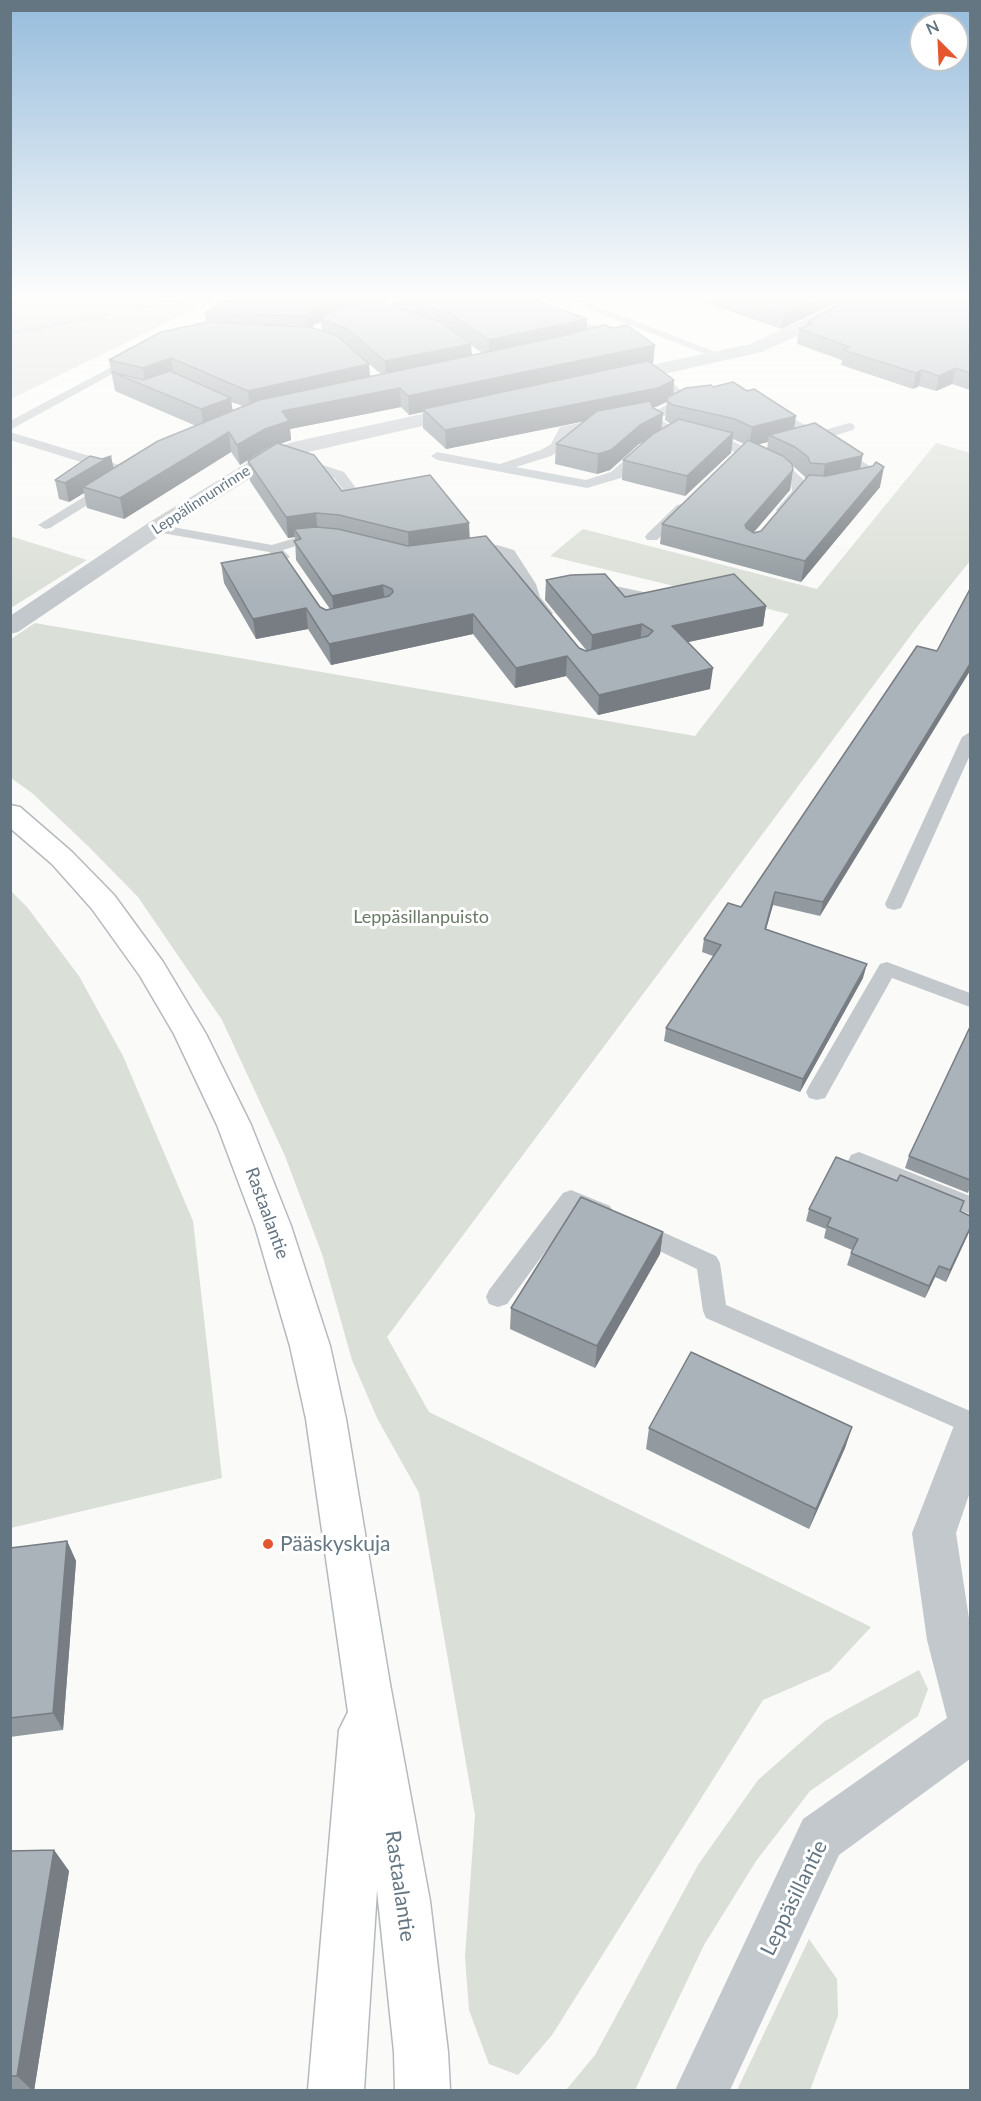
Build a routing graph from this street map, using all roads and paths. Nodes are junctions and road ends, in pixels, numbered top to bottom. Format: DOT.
graph roads {
  1 [pos="62,398"];
  2 [pos="684,398"];
  3 [pos="699,401"];
  4 [pos="681,402"];
  5 [pos="759,404"];
  6 [pos="487,406"];
  7 [pos="660,412"];
  8 [pos="637,415"];
  9 [pos="615,419"];
  10 [pos="10,426"];
  11 [pos="849,427"];
  12 [pos="674,432"];
  13 [pos="10,436"];
  14 [pos="817,436"];
  15 [pos="796,442"];
  16 [pos="772,448"];
  17 [pos="747,452"];
  18 [pos="275,454"];
  19 [pos="437,456"];
  20 [pos="733,462"];
  21 [pos="143,465"];
  22 [pos="499,467"];
  23 [pos="131,473"];
  24 [pos="843,485"];
  25 [pos="365,497"];
  26 [pos="693,499"];
  27 [pos="772,523"];
  28 [pos="45,525"];
  29 [pos="156,528"];
  30 [pos="652,537"];
  31 [pos="340,542"];
  32 [pos="273,549"];
  33 [pos="453,553"];
  34 [pos="291,567"];
  35 [pos="529,584"];
  36 [pos="574,588"];
  37 [pos="550,589"];
  38 [pos="659,603"];
  39 [pos="553,623"];
  40 [pos="10,627"];
  41 [pos="970,737"];
  42 [pos="10,813"];
  43 [pos="894,904"];
  44 [pos="970,1000"];
  45 [pos="816,1092"];
  46 [pos="859,1161"];
  47 [pos="970,1205"];
  48 [pos="498,1297"];
  49 [pos="970,1423"];
  50 [pos="970,1436"];
  51 [pos="367,1684"];
  52 [pos="970,1717"];
  53 [pos="970,1730"];
  54 [pos="336,2091"];
  55 [pos="423,2091"];
  56 [pos="702,2091"];
  1 -- 10 [label="lane"];
  2 -- 4 [label="lane"];
  3 -- 4 [label="lane"];
  4 -- 7 [label="lane"];
  5 -- 14 [label="lane"];
  6 -- 18 [label="street, Leppälinnunrinne"];
  7 -- 8 [label="lane"];
  7 -- 12 [label="lane"];
  9 -- 22 [label="lane"];
  11 -- 14 [label="lane"];
  12 -- 17 [label="lane"];
  12 -- 22 [label="lane"];
  13 -- 23 [label="lane"];
  14 -- 15 [label="lane"];
  14 -- 24 [label="lane"];
  16 -- 17 [label="lane"];
  17 -- 20 [label="lane"];
  17 -- 27 [label="lane"];
  18 -- 25 [label="lane"];
  18 -- 29 [label="street, Leppälinnunrinne"];
  19 -- 22 [label="lane"];
  21 -- 23 [label="lane"];
  23 -- 28 [label="lane"];
  26 -- 30 [label="lane"];
  29 -- 32 [label="lane"];
  29 -- 40 [label="street, Leppälinnunrinne"];
  31 -- 32 [label="lane"];
  32 -- 34 [label="lane"];
  33 -- 35 [label="lane"];
  35 -- 37 [label="lane"];
  35 -- 39 [label="lane"];
  36 -- 38 [label="lane"];
  41 -- 43 [label="lane"];
  42 -- 51 [label="main road, Rastaalantie"];
  44 -- 45 [label="lane"];
  46 -- 47 [label="lane"];
  48 -- 49 [label="lane"];
  50 -- 52 [label="street"];
  51 -- 54 [label="main road, Rastaalantie"];
  51 -- 55 [label="main road, Rastaalantie"];
  53 -- 56 [label="street, Leppäsillantie"];
}
